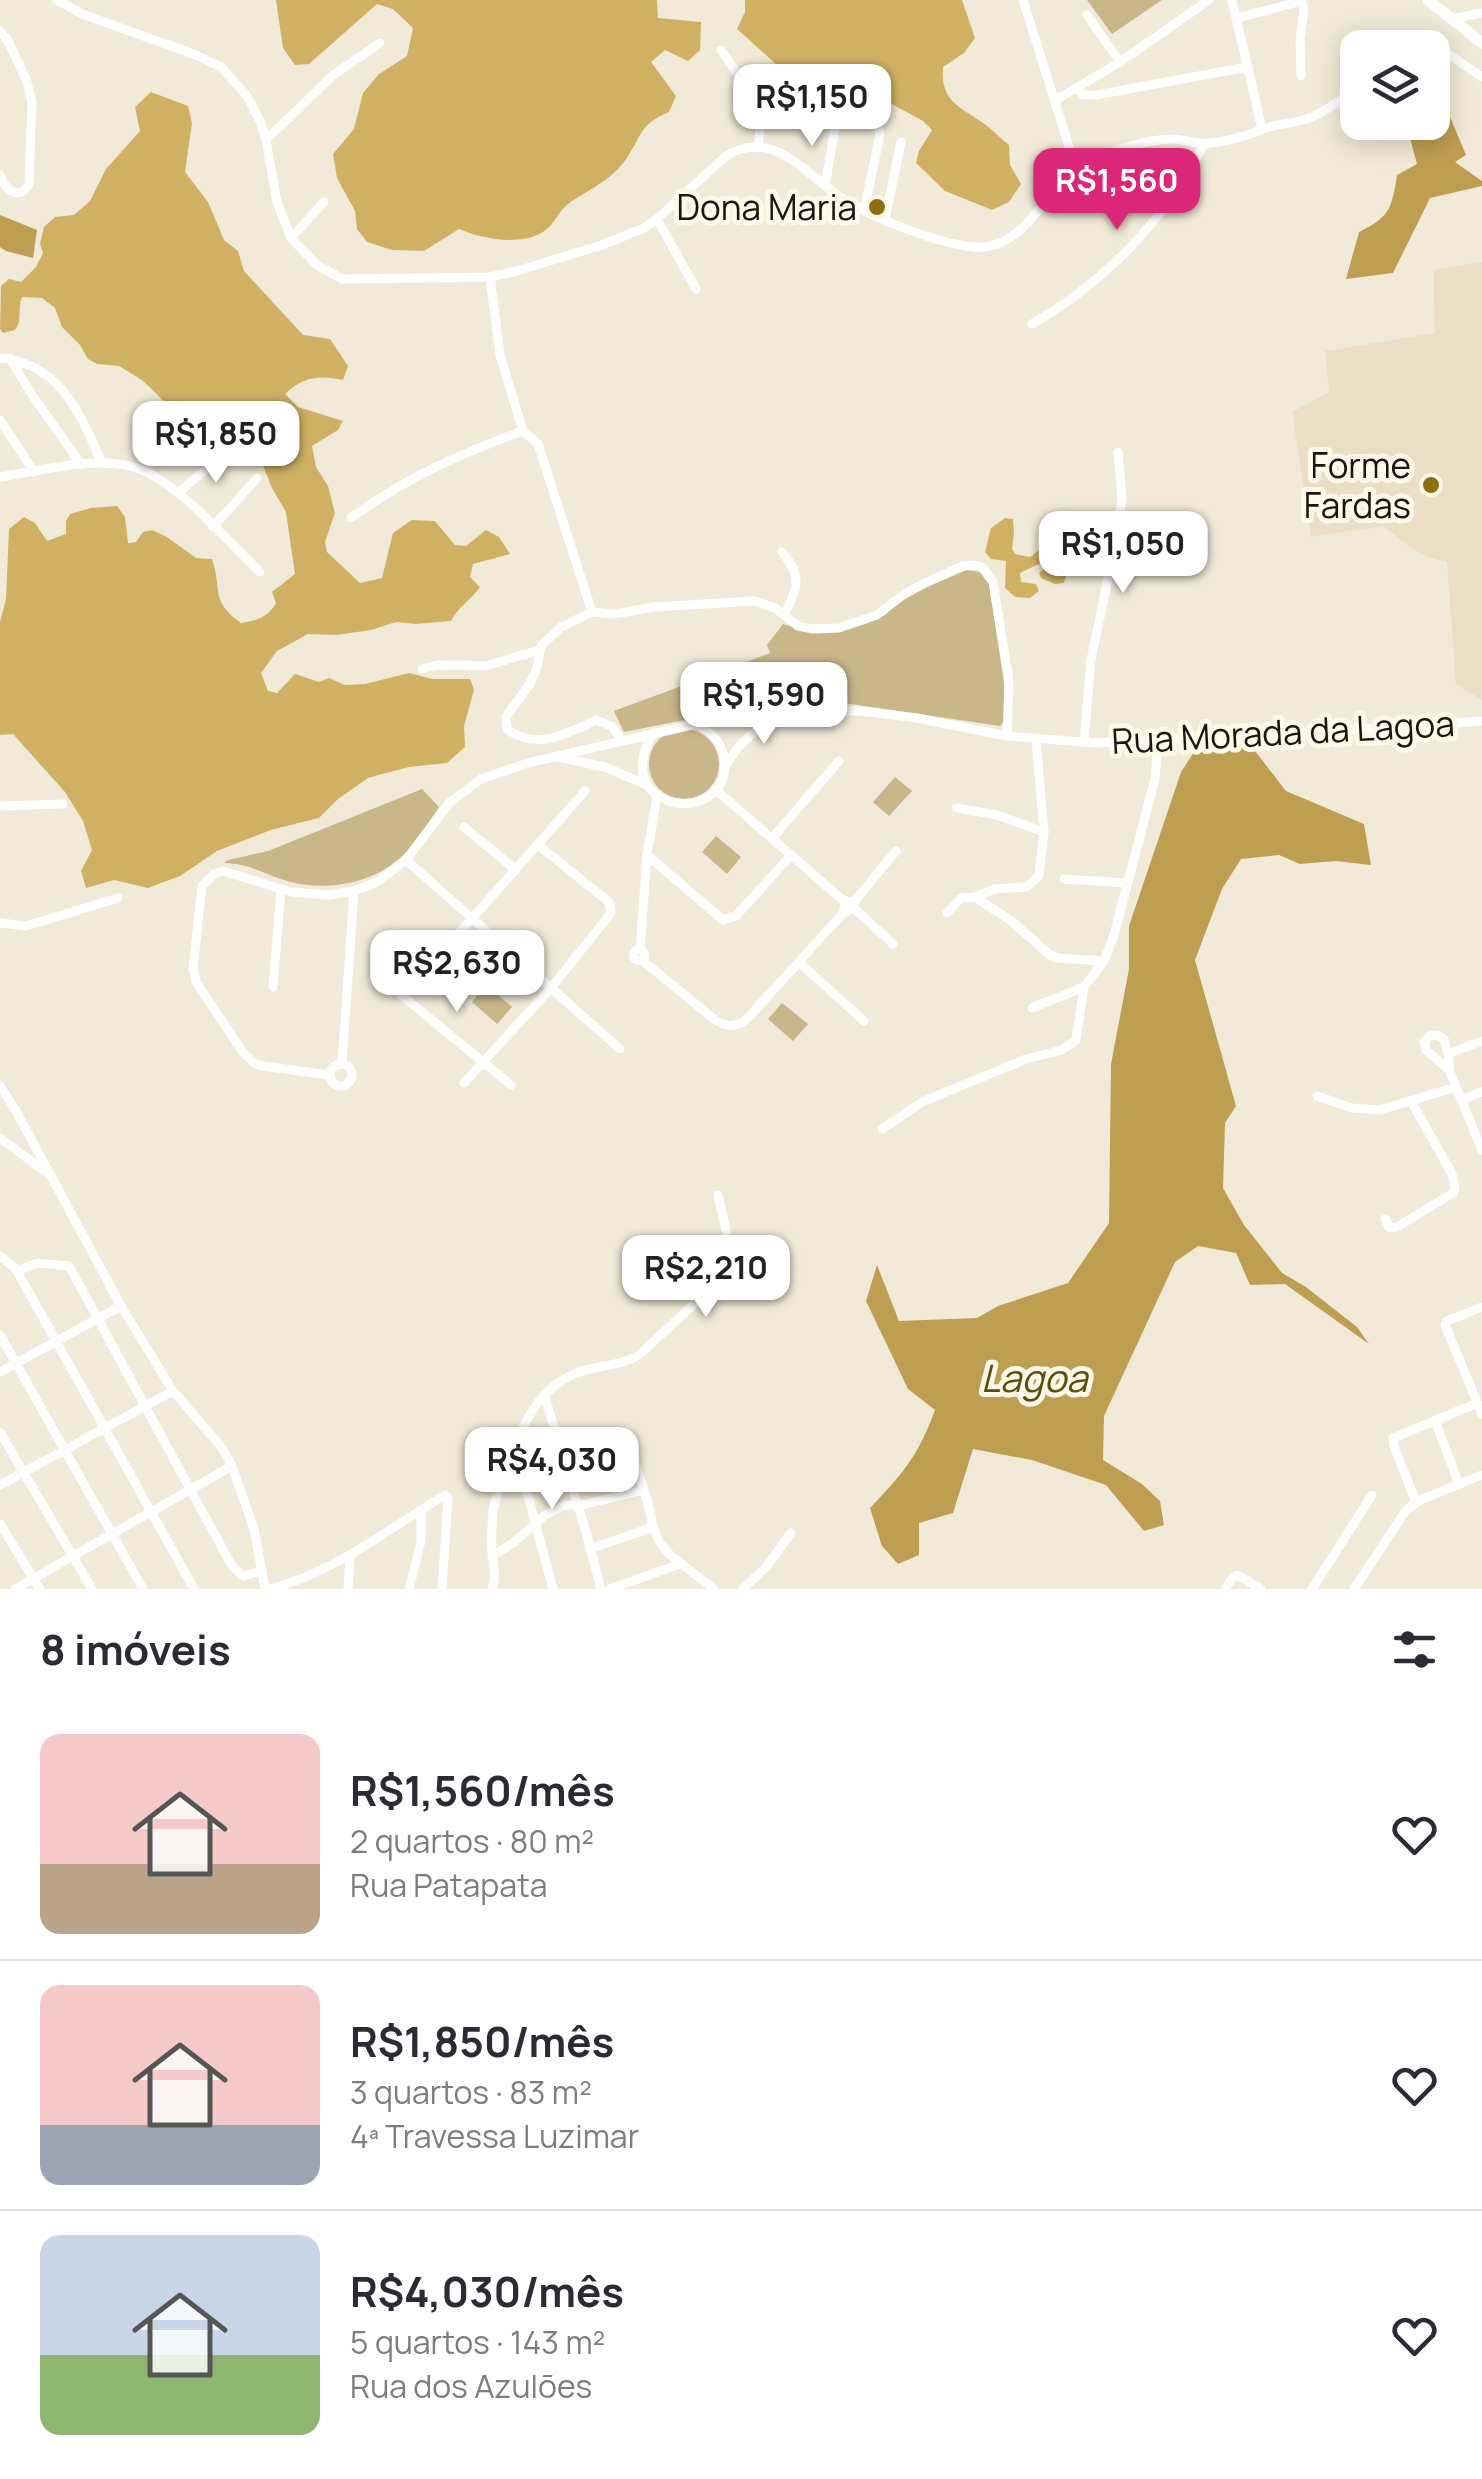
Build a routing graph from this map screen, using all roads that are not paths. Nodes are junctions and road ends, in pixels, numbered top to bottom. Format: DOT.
graph roads {
  1 [pos="56,0"];
  2 [pos="1023,0"];
  3 [pos="1209,0"];
  4 [pos="1232,0"];
  5 [pos="1428,0"];
  6 [pos="1302,1"];
  7 [pos="1482,12"];
  8 [pos="1087,15"];
  9 [pos="1237,18"];
  10 [pos="1450,19"];
  11 [pos="0,32"];
  12 [pos="380,42"];
  13 [pos="1482,44"];
  14 [pos="721,50"];
  15 [pos="1450,56"];
  16 [pos="1120,62"];
  17 [pos="1248,67"];
  18 [pos="1302,76"];
  19 [pos="1482,76"];
  20 [pos="1078,88"];
  21 [pos="1340,100"];
  22 [pos="1054,101"];
  23 [pos="762,110"];
  24 [pos="836,118"];
  25 [pos="1262,129"];
  26 [pos="266,140"];
  27 [pos="901,142"];
  28 [pos="1204,144"];
  29 [pos="758,148"];
  30 [pos="1076,169"];
  31 [pos="0,175"];
  32 [pos="825,186"];
  33 [pos="324,202"];
  34 [pos="864,211"];
  35 [pos="884,218"];
  36 [pos="657,219"];
  37 [pos="291,238"];
  38 [pos="490,277"];
  39 [pos="696,289"];
  40 [pos="1032,324"];
  41 [pos="5,358"];
  42 [pos="0,420"];
  43 [pos="522,431"];
  44 [pos="229,449"];
  45 [pos="1118,452"];
  46 [pos="81,464"];
  47 [pos="102,464"];
  48 [pos="34,472"];
  49 [pos="0,478"];
  50 [pos="257,478"];
  51 [pos="178,493"];
  52 [pos="351,518"];
  53 [pos="213,527"];
  54 [pos="782,552"];
  55 [pos="260,572"];
  56 [pos="592,612"];
  57 [pos="784,614"];
  58 [pos="540,650"];
  59 [pos="422,669"];
  60 [pos="790,712"];
  61 [pos="1482,721"];
  62 [pos="694,723"];
  63 [pos="653,733"];
  64 [pos="1007,736"];
  65 [pos="1036,739"];
  66 [pos="622,740"];
  67 [pos="1158,740"];
  68 [pos="1084,742"];
  69 [pos="555,756"];
  70 [pos="840,760"];
  71 [pos="724,768"];
  72 [pos="648,786"];
  73 [pos="716,789"];
  74 [pos="585,791"];
  75 [pos="657,796"];
  76 [pos="62,804"];
  77 [pos="0,806"];
  78 [pos="957,808"];
  79 [pos="464,827"];
  80 [pos="1044,832"];
  81 [pos="773,837"];
  82 [pos="538,844"];
  83 [pos="896,851"];
  84 [pos="791,854"];
  85 [pos="646,855"];
  86 [pos="406,860"];
  87 [pos="516,870"];
  88 [pos="1064,880"];
  89 [pos="1126,883"];
  90 [pos="282,888"];
  91 [pos="354,891"];
  92 [pos="974,897"];
  93 [pos="118,898"];
  94 [pos="849,906"];
  95 [pos="946,913"];
  96 [pos="473,919"];
  97 [pos="0,923"];
  98 [pos="893,944"];
  99 [pos="1104,961"];
  100 [pos="800,963"];
  101 [pos="377,975"];
  102 [pos="272,987"];
  103 [pos="1084,987"];
  104 [pos="551,988"];
  105 [pos="403,996"];
  106 [pos="1032,1008"];
  107 [pos="864,1021"];
  108 [pos="1482,1041"];
  109 [pos="620,1049"];
  110 [pos="1448,1054"];
  111 [pos="482,1061"];
  112 [pos="342,1064"];
  113 [pos="1449,1070"];
  114 [pos="330,1076"];
  115 [pos="464,1083"];
  116 [pos="512,1085"];
  117 [pos="0,1086"];
  118 [pos="1456,1087"];
  119 [pos="1482,1092"];
  120 [pos="1317,1096"];
  121 [pos="1461,1100"];
  122 [pos="1411,1101"];
  123 [pos="23,1126"];
  124 [pos="882,1129"];
  125 [pos="2,1140"];
  126 [pos="1481,1145"];
  127 [pos="49,1174"];
  128 [pos="718,1195"];
  129 [pos="1384,1219"];
  130 [pos="0,1256"];
  131 [pos="17,1271"];
  132 [pos="121,1306"];
  133 [pos="1482,1306"];
  134 [pos="98,1318"];
  135 [pos="0,1335"];
  136 [pos="56,1342"];
  137 [pos="15,1364"];
  138 [pos="0,1372"];
  139 [pos="173,1391"];
  140 [pos="544,1394"];
  141 [pos="1478,1403"];
  142 [pos="144,1406"];
  143 [pos="1482,1414"];
  144 [pos="1435,1421"];
  145 [pos="105,1429"];
  146 [pos="0,1432"];
  147 [pos="514,1446"];
  148 [pos="64,1449"];
  149 [pos="633,1458"];
  150 [pos="232,1466"];
  151 [pos="24,1472"];
  152 [pos="1482,1476"];
  153 [pos="1459,1484"];
  154 [pos="0,1485"];
  155 [pos="190,1490"];
  156 [pos="644,1490"];
  157 [pos="1372,1494"];
  158 [pos="1416,1502"];
  159 [pos="578,1505"];
  160 [pos="421,1510"];
  161 [pos="150,1512"];
  162 [pos="0,1524"];
  163 [pos="534,1524"];
  164 [pos="653,1527"];
  165 [pos="791,1533"];
  166 [pos="112,1534"];
  167 [pos="590,1549"];
  168 [pos="350,1555"];
  169 [pos="72,1556"];
  170 [pos="492,1556"];
  171 [pos="680,1564"];
  172 [pos="262,1571"];
  173 [pos="496,1578"];
  174 [pos="34,1579"];
  175 [pos="504,1588"];
  176 [pos="16,1589"];
  177 [pos="40,1589"];
  178 [pos="92,1589"];
  179 [pos="143,1589"];
  180 [pos="194,1589"];
  181 [pos="268,1589"];
  182 [pos="348,1589"];
  183 [pos="409,1589"];
  184 [pos="442,1589"];
  185 [pos="492,1589"];
  186 [pos="554,1589"];
  187 [pos="601,1589"];
  188 [pos="610,1589"];
  189 [pos="714,1589"];
  190 [pos="743,1589"];
  191 [pos="1225,1589"];
  192 [pos="1261,1589"];
  193 [pos="1312,1589"];
  194 [pos="1354,1589"];
  1 -- 26 [label="street"];
  2 -- 22 [label="street"];
  3 -- 16 [label="street"];
  4 -- 9 [label="street"];
  5 -- 10 [label="main road"];
  6 -- 9 [label="street"];
  6 -- 18 [label="street"];
  7 -- 10 [label="street"];
  8 -- 16 [label="street"];
  9 -- 17 [label="street"];
  10 -- 13 [label="main road"];
  11 -- 31 [label="street"];
  12 -- 26 [label="street"];
  14 -- 23 [label="street"];
  15 -- 19 [label="street"];
  16 -- 20 [label="street"];
  17 -- 20 [label="street"];
  17 -- 25 [label="street"];
  20 -- 22 [label="street"];
  21 -- 25 [label="street"];
  22 -- 30 [label="street"];
  23 -- 24 [label="street"];
  23 -- 29 [label="street"];
  24 -- 32 [label="street"];
  24 -- 34 [label="street"];
  25 -- 28 [label="street"];
  26 -- 37 [label="street"];
  27 -- 35 [label="street"];
  28 -- 30 [label="street"];
  28 -- 40 [label="street"];
  29 -- 32 [label="street"];
  29 -- 36 [label="street"];
  30 -- 35 [label="street"];
  32 -- 34 [label="street"];
  33 -- 37 [label="street"];
  34 -- 35 [label="street"];
  36 -- 38 [label="street"];
  36 -- 39 [label="street"];
  37 -- 38 [label="street"];
  38 -- 43 [label="street"];
  41 -- 46 [label="street"];
  41 -- 47 [label="street"];
  42 -- 48 [label="street"];
  43 -- 52 [label="street"];
  43 -- 56 [label="street"];
  44 -- 51 [label="street"];
  45 -- 68 [label="street, Rua Morada da Lagoa"];
  46 -- 47 [label="street"];
  46 -- 48 [label="street"];
  47 -- 51 [label="street"];
  48 -- 49 [label="street"];
  50 -- 53 [label="street"];
  51 -- 53 [label="street"];
  53 -- 55 [label="street"];
  54 -- 57 [label="street"];
  56 -- 57 [label="street"];
  56 -- 58 [label="street"];
  57 -- 64 [label="street"];
  58 -- 59 [label="street"];
  58 -- 66 [label="street"];
  60 -- 62 [label="street, Rua Morada da Lagoa"];
  60 -- 64 [label="street, Rua Morada da Lagoa"];
  60 -- 71 [label="street"];
  61 -- 67 [label="street, Rua Morada da Lagoa"];
  62 -- 63 [label="street, Rua Morada da Lagoa"];
  62 -- 71 [label="street"];
  63 -- 66 [label="street, Rua Morada da Lagoa"];
  63 -- 72 [label="street"];
  64 -- 65 [label="street, Rua Morada da Lagoa"];
  65 -- 68 [label="street, Rua Morada da Lagoa"];
  65 -- 80 [label="street"];
  66 -- 69 [label="street, Rua Morada da Lagoa"];
  67 -- 68 [label="street, Rua Morada da Lagoa"];
  67 -- 89 [label="street"];
  69 -- 72 [label="street"];
  69 -- 86 [label="street, Rua Morada da Lagoa"];
  70 -- 81 [label="street"];
  71 -- 73 [label="street"];
  72 -- 75 [label="street"];
  73 -- 75 [label="street"];
  73 -- 81 [label="street"];
  74 -- 82 [label="street"];
  75 -- 85 [label="street"];
  76 -- 77 [label="street"];
  78 -- 80 [label="street"];
  79 -- 87 [label="street"];
  80 -- 92 [label="street"];
  81 -- 84 [label="street"];
  82 -- 87 [label="street"];
  82 -- 104 [label="street"];
  83 -- 94 [label="street"];
  84 -- 85 [label="street"];
  84 -- 94 [label="street"];
  85 -- 100 [label="street"];
  86 -- 91 [label="street, Rua Morada da Lagoa"];
  86 -- 96 [label="street"];
  87 -- 96 [label="street"];
  88 -- 89 [label="street"];
  89 -- 99 [label="street"];
  90 -- 91 [label="street, Rua Morada da Lagoa"];
  90 -- 102 [label="street"];
  90 -- 114 [label="street, Rua Morada da Lagoa"];
  91 -- 112 [label="street"];
  92 -- 95 [label="street"];
  92 -- 99 [label="street"];
  93 -- 97 [label="street"];
  94 -- 98 [label="street"];
  94 -- 100 [label="street"];
  96 -- 104 [label="street"];
  96 -- 105 [label="street"];
  99 -- 103 [label="street"];
  100 -- 107 [label="street"];
  101 -- 105 [label="street"];
  103 -- 106 [label="street"];
  103 -- 124 [label="street"];
  104 -- 109 [label="street"];
  104 -- 111 [label="street"];
  105 -- 111 [label="street"];
  108 -- 110 [label="street"];
  110 -- 113 [label="street"];
  110 -- 113 [label="street"];
  111 -- 115 [label="street"];
  111 -- 116 [label="street"];
  112 -- 114 [label="street"];
  112 -- 114 [label="street"];
  113 -- 118 [label="street"];
  117 -- 123 [label="street"];
  118 -- 121 [label="street"];
  118 -- 122 [label="street"];
  119 -- 121 [label="street"];
  120 -- 122 [label="street"];
  121 -- 126 [label="street"];
  122 -- 129 [label="street"];
  123 -- 125 [label="street"];
  123 -- 127 [label="street"];
  125 -- 127 [label="street"];
  127 -- 132 [label="street"];
  128 -- 140 [label="street"];
  130 -- 131 [label="street"];
  131 -- 134 [label="street"];
  131 -- 136 [label="street"];
  132 -- 134 [label="street"];
  132 -- 139 [label="street"];
  133 -- 141 [label="street"];
  134 -- 136 [label="street"];
  134 -- 142 [label="street"];
  135 -- 137 [label="street"];
  136 -- 137 [label="street"];
  136 -- 145 [label="street"];
  137 -- 138 [label="street"];
  137 -- 148 [label="street"];
  139 -- 142 [label="street"];
  139 -- 150 [label="street"];
  140 -- 147 [label="street"];
  140 -- 159 [label="street"];
  141 -- 143 [label="street"];
  141 -- 144 [label="street"];
  142 -- 145 [label="street"];
  142 -- 155 [label="street"];
  144 -- 153 [label="street"];
  144 -- 158 [label="street"];
  145 -- 148 [label="street"];
  145 -- 161 [label="street"];
  146 -- 151 [label="street"];
  147 -- 163 [label="street"];
  147 -- 170 [label="street"];
  148 -- 151 [label="street"];
  148 -- 166 [label="street"];
  149 -- 156 [label="street"];
  150 -- 155 [label="street"];
  150 -- 172 [label="street"];
  151 -- 154 [label="street"];
  151 -- 169 [label="street"];
  152 -- 153 [label="street"];
  153 -- 158 [label="street"];
  155 -- 161 [label="street"];
  155 -- 172 [label="street"];
  156 -- 159 [label="street"];
  156 -- 164 [label="street"];
  157 -- 193 [label="street"];
  158 -- 194 [label="street"];
  159 -- 163 [label="street"];
  159 -- 167 [label="street"];
  160 -- 168 [label="street"];
  160 -- 183 [label="street"];
  160 -- 184 [label="street"];
  161 -- 166 [label="street"];
  161 -- 180 [label="street"];
  162 -- 174 [label="street"];
  163 -- 170 [label="street"];
  163 -- 186 [label="street"];
  164 -- 167 [label="street"];
  164 -- 171 [label="street"];
  165 -- 190 [label="street"];
  166 -- 169 [label="street"];
  166 -- 179 [label="street"];
  167 -- 187 [label="street"];
  168 -- 181 [label="street"];
  168 -- 182 [label="street"];
  169 -- 174 [label="street"];
  169 -- 178 [label="street"];
  170 -- 173 [label="street"];
  171 -- 188 [label="street"];
  171 -- 189 [label="street"];
  172 -- 181 [label="street"];
  173 -- 175 [label="street"];
  173 -- 185 [label="street"];
  174 -- 176 [label="street"];
  174 -- 177 [label="street"];
  191 -- 192 [label="street"];
}
